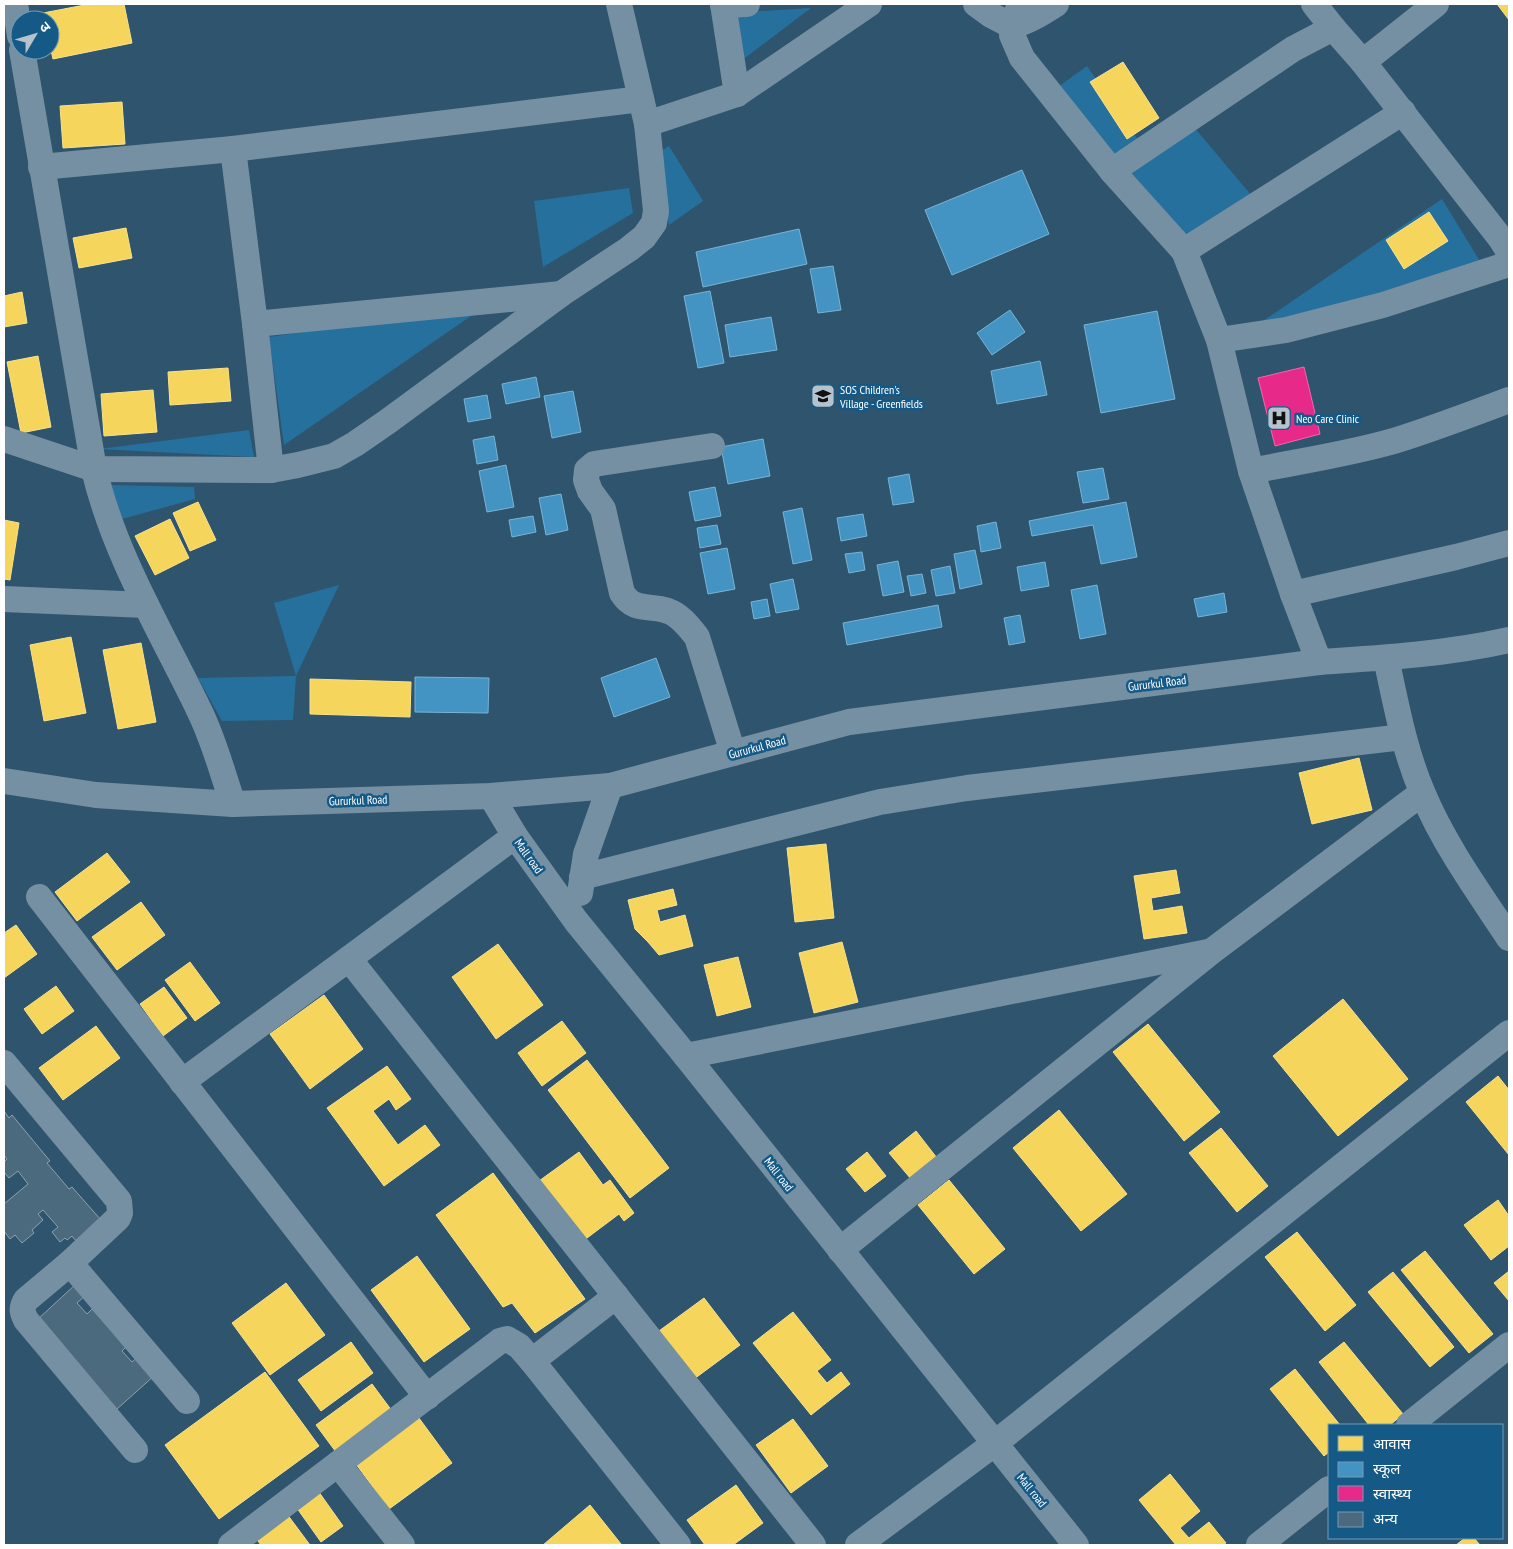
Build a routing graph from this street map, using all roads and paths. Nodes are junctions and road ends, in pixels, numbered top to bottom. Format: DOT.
graph roads {
  1 [pos="618,4"];
  2 [pos="731,4"];
  3 [pos="869,4"];
  4 [pos="976,4"];
  5 [pos="1056,4"];
  6 [pos="1314,4"];
  7 [pos="1436,4"];
  8 [pos="1016,15"];
  9 [pos="1333,28"];
  10 [pos="24,60"];
  11 [pos="1362,62"];
  12 [pos="737,94"];
  13 [pos="641,99"];
  14 [pos="1403,112"];
  15 [pos="647,124"];
  16 [pos="233,149"];
  17 [pos="41,167"];
  18 [pos="1112,171"];
  19 [pos="1507,241"];
  20 [pos="1184,251"];
  21 [pos="1509,264"];
  22 [pos="561,294"];
  23 [pos="256,324"];
  24 [pos="1219,340"];
  25 [pos="1509,400"];
  26 [pos="4,439"];
  27 [pos="712,446"];
  28 [pos="94,468"];
  29 [pos="271,470"];
  30 [pos="1251,471"];
  31 [pos="1509,543"];
  32 [pos="1293,594"];
  33 [pos="4,599"];
  34 [pos="146,605"];
  35 [pos="1509,640"];
  36 [pos="1386,658"];
  37 [pos="1318,662"];
  38 [pos="1402,737"];
  39 [pos="733,753"];
  40 [pos="4,781"];
  41 [pos="610,786"];
  42 [pos="1422,793"];
  43 [pos="492,796"];
  44 [pos="233,804"];
  45 [pos="515,836"];
  46 [pos="582,877"];
  47 [pos="39,897"];
  48 [pos="576,921"];
  49 [pos="1509,938"];
  50 [pos="1212,951"];
  51 [pos="349,959"];
  52 [pos="1509,1033"];
  53 [pos="686,1056"];
  54 [pos="4,1063"];
  55 [pos="182,1082"];
  56 [pos="840,1250"];
  57 [pos="70,1263"];
  58 [pos="616,1296"];
  59 [pos="1509,1344"];
  60 [pos="532,1361"];
  61 [pos="427,1397"];
  62 [pos="187,1401"];
  63 [pos="1410,1424"];
  64 [pos="994,1444"];
  65 [pos="135,1450"];
  66 [pos="338,1464"];
  67 [pos="1328,1490"];
  68 [pos="231,1545"];
  69 [pos="402,1545"];
  70 [pos="678,1545"];
  71 [pos="813,1545"];
  72 [pos="858,1545"];
  73 [pos="1076,1545"];
  74 [pos="1260,1545"];
  1 -- 13 [label="street"];
  2 -- 12 [label="street"];
  3 -- 12 [label="street"];
  4 -- 8 [label="street"];
  5 -- 8 [label="street"];
  6 -- 9 [label="street"];
  7 -- 11 [label="street"];
  8 -- 18 [label="street"];
  9 -- 11 [label="street"];
  9 -- 18 [label="street"];
  10 -- 17 [label="street"];
  11 -- 14 [label="street"];
  12 -- 15 [label="street"];
  13 -- 15 [label="street"];
  13 -- 16 [label="street"];
  14 -- 19 [label="street"];
  14 -- 20 [label="street"];
  15 -- 22 [label="street"];
  16 -- 17 [label="street"];
  16 -- 23 [label="street"];
  17 -- 28 [label="street"];
  18 -- 20 [label="street"];
  20 -- 24 [label="street"];
  21 -- 24 [label="street"];
  22 -- 23 [label="street"];
  22 -- 29 [label="street"];
  23 -- 29 [label="street"];
  24 -- 30 [label="street"];
  25 -- 30 [label="street"];
  26 -- 28 [label="street"];
  27 -- 39 [label="street"];
  28 -- 29 [label="street"];
  28 -- 34 [label="street"];
  30 -- 32 [label="street"];
  31 -- 32 [label="street"];
  32 -- 37 [label="street"];
  33 -- 34 [label="street"];
  34 -- 44 [label="street"];
  35 -- 36 [label="street, Gururkul Road"];
  36 -- 37 [label="street, Gururkul Road"];
  36 -- 38 [label="street"];
  37 -- 39 [label="street, Gururkul Road"];
  38 -- 42 [label="street"];
  38 -- 46 [label="street"];
  39 -- 41 [label="street, Gururkul Road"];
  40 -- 44 [label="street, Gururkul Road"];
  41 -- 43 [label="street, Gururkul Road"];
  41 -- 46 [label="street"];
  42 -- 49 [label="street"];
  42 -- 50 [label="street"];
  43 -- 44 [label="street, Gururkul Road"];
  43 -- 45 [label="street, Mall road"];
  45 -- 48 [label="street, Mall road"];
  45 -- 51 [label="street"];
  46 -- 48 [label="street"];
  47 -- 55 [label="street"];
  48 -- 53 [label="street, Mall road"];
  50 -- 53 [label="street"];
  50 -- 56 [label="street"];
  51 -- 55 [label="street"];
  51 -- 58 [label="street"];
  52 -- 64 [label="street"];
  53 -- 56 [label="street, Mall road"];
  54 -- 57 [label="street"];
  55 -- 61 [label="street"];
  56 -- 64 [label="street, Mall road"];
  57 -- 62 [label="street"];
  57 -- 65 [label="street"];
  58 -- 60 [label="street"];
  58 -- 71 [label="street"];
  59 -- 63 [label="street"];
  60 -- 61 [label="street"];
  60 -- 70 [label="street"];
  61 -- 66 [label="street"];
  64 -- 72 [label="street"];
  64 -- 73 [label="street, Mall road"];
  66 -- 68 [label="street"];
  66 -- 69 [label="street"];
  67 -- 74 [label="street"];
}
